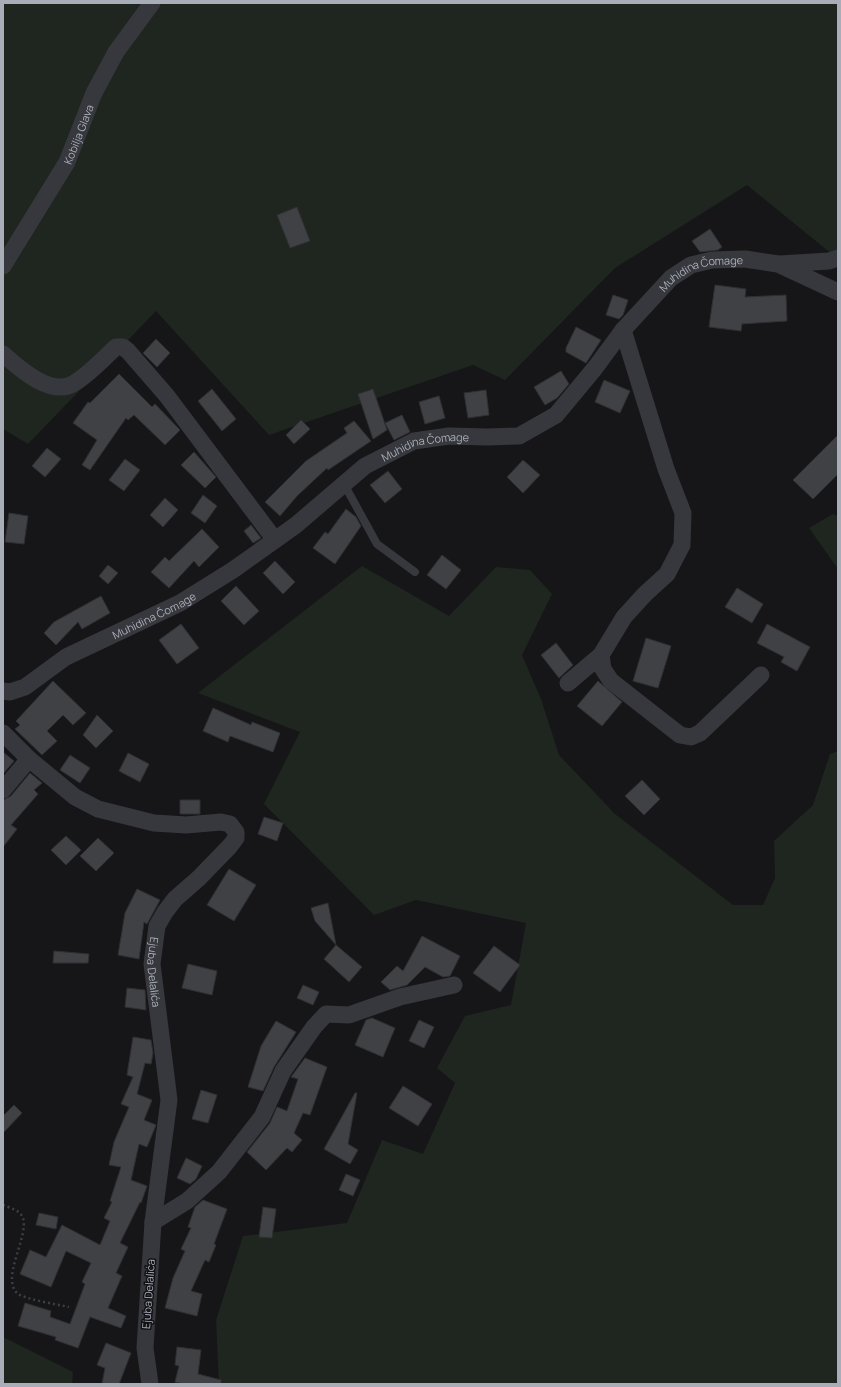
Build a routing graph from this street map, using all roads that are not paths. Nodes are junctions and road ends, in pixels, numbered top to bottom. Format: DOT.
graph roads {
  1 [pos="152,3"];
  2 [pos="838,258"];
  3 [pos="778,264"];
  4 [pos="3,266"];
  5 [pos="838,292"];
  6 [pos="623,330"];
  7 [pos="3,354"];
  8 [pos="344,484"];
  9 [pos="274,540"];
  10 [pos="415,572"];
  11 [pos="601,655"];
  12 [pos="761,675"];
  13 [pos="568,683"];
  14 [pos="3,691"];
  15 [pos="3,733"];
  16 [pos="29,760"];
  17 [pos="3,790"];
  18 [pos="454,984"];
  19 [pos="153,1222"];
  20 [pos="150,1384"];
  1 -- 4 [label="street, Kobilja Glava"];
  2 -- 3 [label="street"];
  3 -- 5 [label="street, Muhidina Čomage"];
  3 -- 6 [label="street, Muhidina Čomage"];
  6 -- 8 [label="street, Muhidina Čomage"];
  6 -- 11 [label="street"];
  7 -- 9 [label="street"];
  8 -- 9 [label="street, Muhidina Čomage"];
  8 -- 10 [label="lane"];
  9 -- 14 [label="street, Muhidina Čomage"];
  11 -- 12 [label="street"];
  11 -- 13 [label="street"];
  15 -- 16 [label="street, Ejuba Delalića"];
  16 -- 17 [label="street"];
  16 -- 19 [label="street, Ejuba Delalića"];
  18 -- 19 [label="street"];
  19 -- 20 [label="street, Ejuba Delalića"];
}
